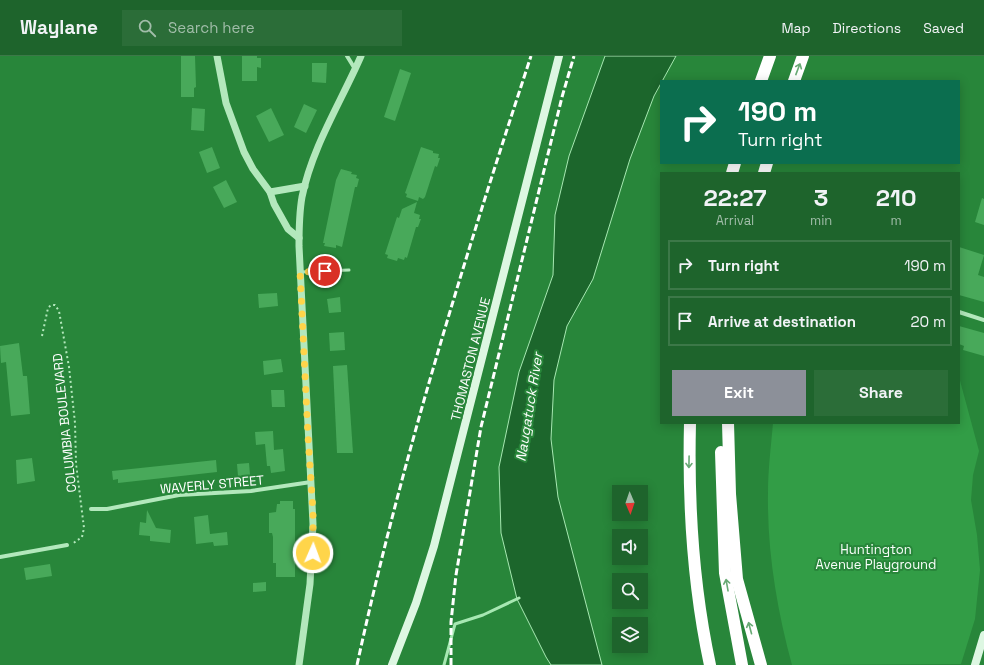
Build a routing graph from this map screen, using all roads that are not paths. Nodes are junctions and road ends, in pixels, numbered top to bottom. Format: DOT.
graph roads {
  1 [pos="217,56"];
  2 [pos="347,56"];
  3 [pos="362,56"];
  4 [pos="559,56"];
  5 [pos="770,56"];
  6 [pos="803,56"];
  7 [pos="355,70"];
  8 [pos="761,80"];
  9 [pos="794,80"];
  10 [pos="305,186"];
  11 [pos="270,192"];
  12 [pos="299,238"];
  13 [pos="349,270"];
  14 [pos="300,272"];
  15 [pos="960,312"];
  16 [pos="984,320"];
  17 [pos="690,424"];
  18 [pos="721,424"];
  19 [pos="728,424"];
  20 [pos="311,482"];
  21 [pos="91,509"];
  22 [pos="67,545"];
  23 [pos="0,557"];
  24 [pos="984,635"];
  25 [pos="299,665"];
  26 [pos="392,665"];
  27 [pos="710,665"];
  28 [pos="742,665"];
  29 [pos="760,665"];
  30 [pos="975,665"];
  1 -- 11 [label="street"];
  2 -- 7 [label="street"];
  3 -- 7 [label="street"];
  4 -- 26 [label="main road, THOMASTON AVENUE"];
  5 -- 8 [label="highway"];
  9 -- 6 [label="highway, one-way"];
  7 -- 10 [label="street"];
  10 -- 11 [label="street"];
  10 -- 12 [label="street"];
  11 -- 12 [label="street"];
  12 -- 14 [label="street"];
  13 -- 14 [label="lane"];
  14 -- 20 [label="street"];
  15 -- 16 [label="street"];
  17 -- 27 [label="highway, one-way"];
  28 -- 18 [label="highway, one-way"];
  29 -- 19 [label="highway, one-way"];
  20 -- 21 [label="street, WAVERLY STREET"];
  20 -- 25 [label="street"];
  22 -- 23 [label="street"];
  24 -- 30 [label="main road"];
}
